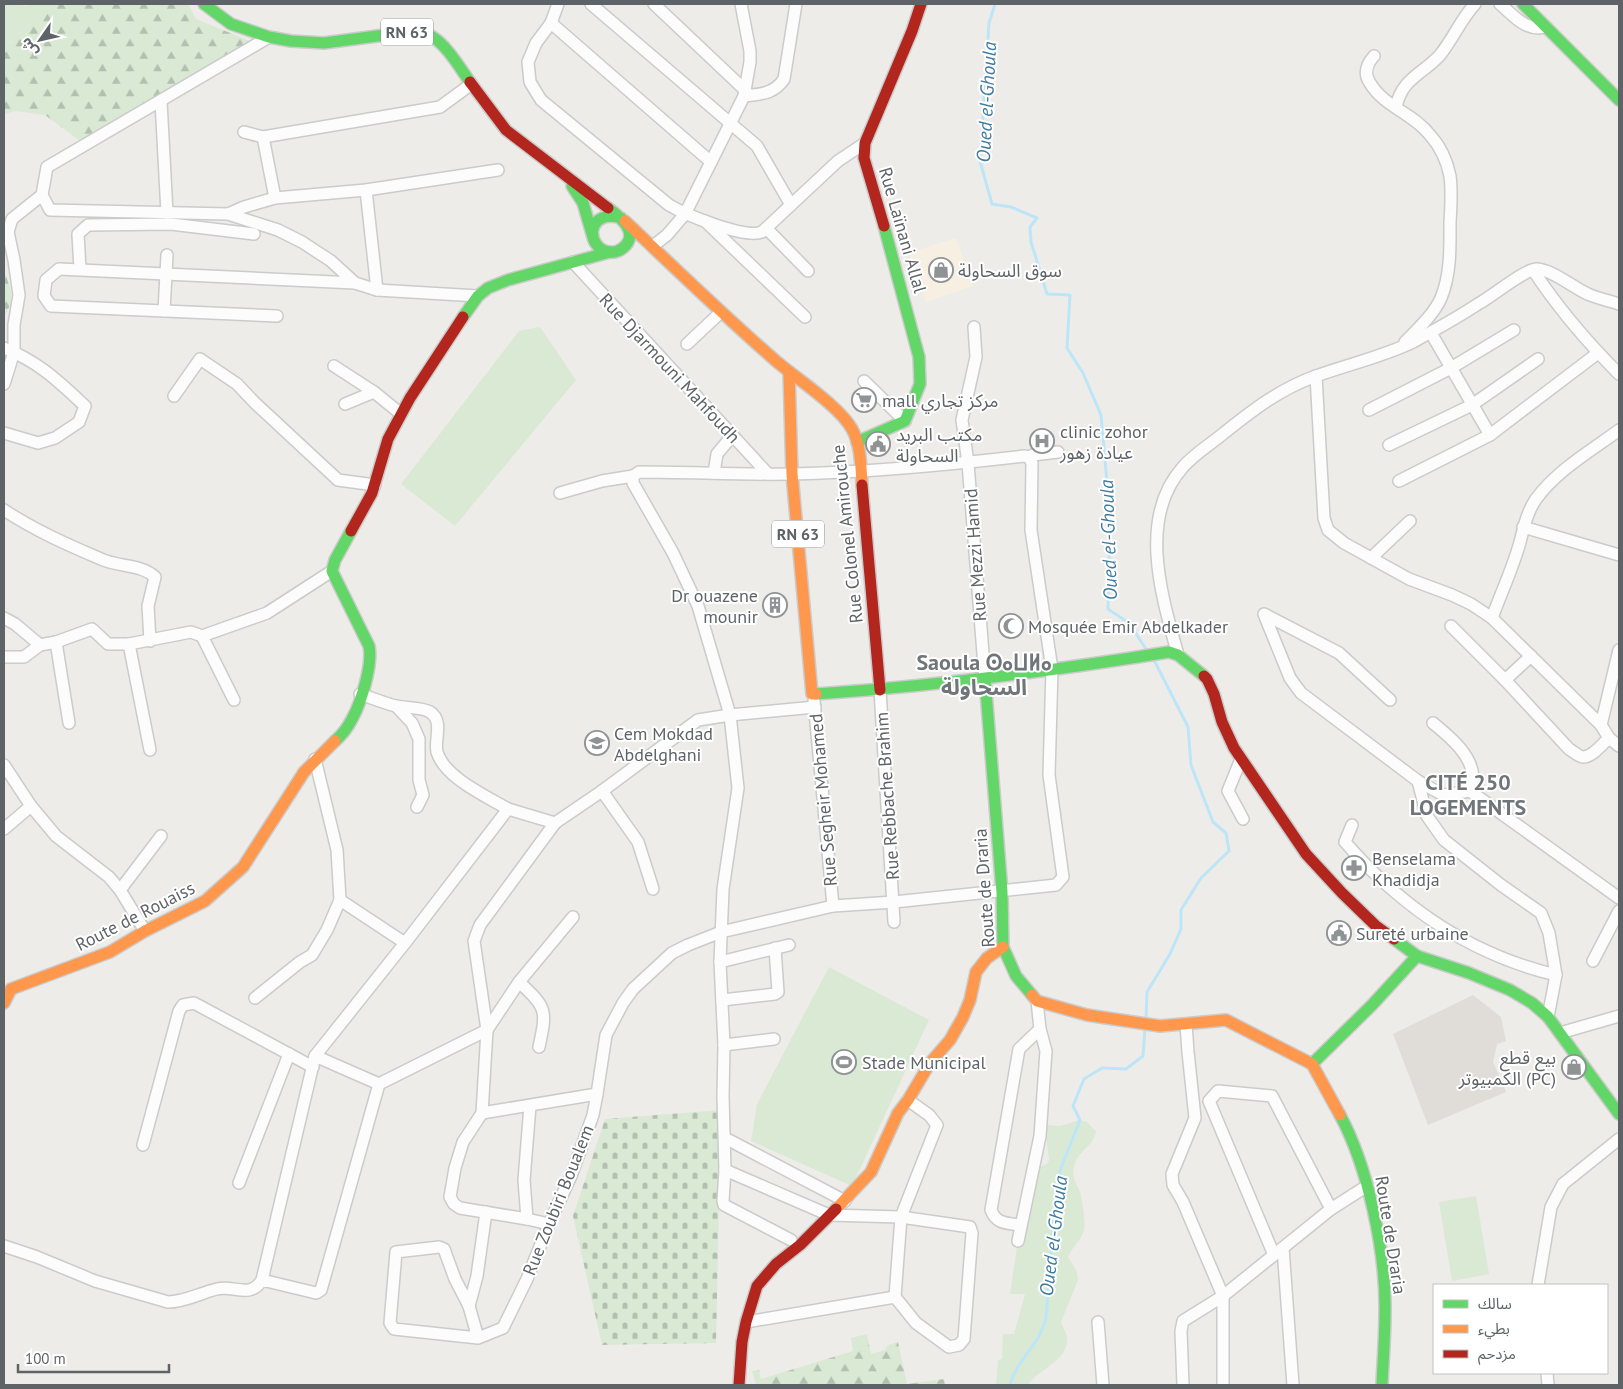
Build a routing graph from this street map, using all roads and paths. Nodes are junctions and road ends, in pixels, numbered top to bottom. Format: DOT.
graph roads {
  1 [pos="204,4"];
  2 [pos="558,4"];
  3 [pos="591,4"];
  4 [pos="654,4"];
  5 [pos="740,4"];
  6 [pos="796,4"];
  7 [pos="921,4"];
  8 [pos="1475,4"];
  9 [pos="1500,4"];
  10 [pos="1523,4"];
  11 [pos="551,23"];
  12 [pos="1546,27"];
  13 [pos="269,37"];
  14 [pos="1374,56"];
  15 [pos="470,85"];
  16 [pos="745,93"];
  17 [pos="1619,100"];
  18 [pos="162,101"];
  19 [pos="1396,107"];
  20 [pos="731,124"];
  21 [pos="244,132"];
  22 [pos="263,137"];
  23 [pos="865,143"];
  24 [pos="711,162"];
  25 [pos="498,170"];
  26 [pos="559,170"];
  27 [pos="366,190"];
  28 [pos="42,195"];
  29 [pos="275,198"];
  30 [pos="791,206"];
  31 [pos="90,211"];
  32 [pos="166,213"];
  33 [pos="228,214"];
  34 [pos="685,214"];
  35 [pos="623,219"];
  36 [pos="704,220"];
  37 [pos="88,225"];
  38 [pos="767,229"];
  39 [pos="254,234"];
  40 [pos="592,236"];
  41 [pos="653,246"];
  42 [pos="615,251"];
  43 [pos="166,255"];
  44 [pos="585,258"];
  45 [pos="573,262"];
  46 [pos="80,269"];
  47 [pos="1533,270"];
  48 [pos="808,271"];
  49 [pos="165,273"];
  50 [pos="355,283"];
  51 [pos="378,290"];
  52 [pos="478,296"];
  53 [pos="1619,304"];
  54 [pos="164,311"];
  55 [pos="721,312"];
  56 [pos="277,316"];
  57 [pos="804,317"];
  58 [pos="974,327"];
  59 [pos="1514,330"];
  60 [pos="1431,333"];
  61 [pos="686,344"];
  62 [pos="1399,349"];
  63 [pos="9,350"];
  64 [pos="1598,353"];
  65 [pos="1538,359"];
  66 [pos="334,366"];
  67 [pos="1451,368"];
  68 [pos="790,373"];
  69 [pos="1619,374"];
  70 [pos="1316,376"];
  71 [pos="864,381"];
  72 [pos="4,384"];
  73 [pos="374,392"];
  74 [pos="174,396"];
  75 [pos="344,404"];
  76 [pos="1472,405"];
  77 [pos="1370,410"];
  78 [pos="401,414"];
  79 [pos="904,421"];
  80 [pos="1619,430"];
  81 [pos="4,433"];
  82 [pos="1490,435"];
  83 [pos="732,436"];
  84 [pos="857,442"];
  85 [pos="1389,445"];
  86 [pos="1058,452"];
  87 [pos="1029,457"];
  88 [pos="968,463"];
  89 [pos="861,471"];
  90 [pos="714,473"];
  91 [pos="636,474"];
  92 [pos="768,474"];
  93 [pos="792,474"];
  94 [pos="1399,481"];
  95 [pos="374,485"];
  96 [pos="560,493"];
  97 [pos="4,510"];
  98 [pos="1410,521"];
  99 [pos="1523,527"];
  100 [pos="1619,555"];
  101 [pos="1371,558"];
  102 [pos="332,571"];
  103 [pos="4,618"];
  104 [pos="1492,618"];
  105 [pos="1450,626"];
  106 [pos="202,636"];
  107 [pos="150,641"];
  108 [pos="56,642"];
  109 [pos="129,644"];
  110 [pos="40,645"];
  111 [pos="1619,650"];
  112 [pos="1173,654"];
  113 [pos="1531,656"];
  114 [pos="4,657"];
  115 [pos="1052,669"];
  116 [pos="1616,675"];
  117 [pos="985,679"];
  118 [pos="1505,680"];
  119 [pos="880,690"];
  120 [pos="360,694"];
  121 [pos="812,694"];
  122 [pos="234,700"];
  123 [pos="1390,700"];
  124 [pos="396,706"];
  125 [pos="815,707"];
  126 [pos="730,715"];
  127 [pos="69,723"];
  128 [pos="1433,723"];
  129 [pos="1601,725"];
  130 [pos="1610,738"];
  131 [pos="1619,746"];
  132 [pos="150,750"];
  133 [pos="315,759"];
  134 [pos="1241,759"];
  135 [pos="4,764"];
  136 [pos="1418,781"];
  137 [pos="602,791"];
  138 [pos="1470,791"];
  139 [pos="31,806"];
  140 [pos="416,807"];
  141 [pos="508,808"];
  142 [pos="1243,819"];
  143 [pos="555,823"];
  144 [pos="1352,825"];
  145 [pos="4,828"];
  146 [pos="161,836"];
  147 [pos="653,889"];
  148 [pos="120,890"];
  149 [pos="1002,892"];
  150 [pos="1619,898"];
  151 [pos="340,900"];
  152 [pos="894,902"];
  153 [pos="833,906"];
  154 [pos="1619,911"];
  155 [pos="573,917"];
  156 [pos="894,922"];
  157 [pos="145,931"];
  158 [pos="721,932"];
  159 [pos="405,943"];
  160 [pos="789,945"];
  161 [pos="1002,947"];
  162 [pos="775,948"];
  163 [pos="1417,956"];
  164 [pos="1593,961"];
  165 [pos="720,962"];
  166 [pos="1556,976"];
  167 [pos="519,982"];
  168 [pos="7,990"];
  169 [pos="255,998"];
  170 [pos="722,1000"];
  171 [pos="1037,1001"];
  172 [pos="4,1003"];
  173 [pos="1619,1016"];
  174 [pos="1548,1017"];
  175 [pos="1186,1024"];
  176 [pos="1040,1029"];
  177 [pos="487,1030"];
  178 [pos="1560,1033"];
  179 [pos="774,1039"];
  180 [pos="724,1045"];
  181 [pos="539,1047"];
  182 [pos="289,1054"];
  183 [pos="314,1062"];
  184 [pos="1312,1064"];
  185 [pos="378,1084"];
  186 [pos="597,1094"];
  187 [pos="908,1100"];
  188 [pos="1194,1100"];
  189 [pos="1209,1101"];
  190 [pos="530,1106"];
  191 [pos="482,1113"];
  192 [pos="1619,1114"];
  193 [pos="725,1138"];
  194 [pos="1619,1139"];
  195 [pos="143,1145"];
  196 [pos="725,1170"];
  197 [pos="239,1183"];
  198 [pos="1367,1186"];
  199 [pos="845,1201"];
  200 [pos="1331,1209"];
  201 [pos="486,1212"];
  202 [pos="829,1215"];
  203 [pos="902,1217"];
  204 [pos="528,1219"];
  205 [pos="549,1224"];
  206 [pos="1020,1225"];
  207 [pos="791,1240"];
  208 [pos="1018,1241"];
  209 [pos="4,1246"];
  210 [pos="1283,1248"];
  211 [pos="1274,1255"];
  212 [pos="477,1276"];
  213 [pos="455,1279"];
  214 [pos="262,1280"];
  215 [pos="1538,1284"];
  216 [pos="895,1296"];
  217 [pos="1223,1296"];
  218 [pos="468,1306"];
  219 [pos="746,1322"];
  220 [pos="1098,1322"];
  221 [pos="478,1338"];
  222 [pos="739,1385"];
  223 [pos="1103,1385"];
  224 [pos="1183,1385"];
  225 [pos="1223,1385"];
  226 [pos="1293,1385"];
  227 [pos="1382,1385"];
  1 -- 13 [label="main road, RN 63"];
  2 -- 11 [label="street"];
  3 -- 20 [label="street"];
  4 -- 16 [label="street"];
  5 -- 16 [label="street"];
  6 -- 16 [label="street"];
  7 -- 23 [label="main road, Rue Laïnani Allal"];
  8 -- 19 [label="street"];
  9 -- 12 [label="street"];
  10 -- 12 [label="main road"];
  11 -- 24 [label="street"];
  11 -- 34 [label="street"];
  12 -- 17 [label="main road"];
  13 -- 15 [label="main road, RN 63"];
  13 -- 18 [label="street"];
  14 -- 19 [label="street"];
  15 -- 22 [label="street"];
  15 -- 26 [label="main road, RN 63"];
  16 -- 20 [label="street"];
  18 -- 28 [label="street"];
  18 -- 32 [label="street"];
  19 -- 62 [label="street"];
  20 -- 24 [label="street"];
  20 -- 30 [label="street"];
  21 -- 22 [label="street"];
  22 -- 29 [label="street"];
  23 -- 30 [label="street"];
  23 -- 79 [label="main road, Rue Laïnani Allal"];
  24 -- 34 [label="street"];
  25 -- 27 [label="street"];
  26 -- 35 [label="main road, RN 63"];
  26 -- 40 [label="main road, RN 63"];
  27 -- 29 [label="street"];
  27 -- 51 [label="street"];
  28 -- 31 [label="street"];
  28 -- 63 [label="street"];
  29 -- 33 [label="street"];
  30 -- 38 [label="street"];
  31 -- 32 [label="street"];
  31 -- 37 [label="street"];
  32 -- 33 [label="street"];
  33 -- 50 [label="street"];
  34 -- 36 [label="street"];
  34 -- 41 [label="street"];
  35 -- 40 [label="main road"];
  35 -- 41 [label="main road, RN 63"];
  35 -- 42 [label="main road"];
  36 -- 38 [label="street"];
  36 -- 57 [label="street"];
  37 -- 39 [label="street"];
  37 -- 46 [label="street"];
  38 -- 48 [label="street"];
  40 -- 42 [label="main road"];
  40 -- 44 [label="main road"];
  41 -- 42 [label="main road"];
  41 -- 55 [label="main road, RN 63"];
  42 -- 44 [label="main road"];
  43 -- 49 [label="street"];
  44 -- 45 [label="main road"];
  45 -- 52 [label="main road"];
  45 -- 83 [label="street, Rue Djarmouni Mahfoudh"];
  46 -- 49 [label="street"];
  46 -- 54 [label="street"];
  47 -- 53 [label="street"];
  47 -- 60 [label="street"];
  47 -- 64 [label="street"];
  49 -- 50 [label="street"];
  49 -- 54 [label="street"];
  50 -- 51 [label="street"];
  51 -- 52 [label="street"];
  52 -- 78 [label="main road"];
  54 -- 56 [label="street"];
  55 -- 61 [label="street"];
  55 -- 68 [label="main road, RN 63"];
  58 -- 88 [label="street"];
  59 -- 67 [label="street"];
  60 -- 62 [label="street"];
  60 -- 67 [label="street"];
  62 -- 70 [label="street"];
  63 -- 72 [label="street"];
  63 -- 81 [label="street"];
  64 -- 69 [label="street"];
  64 -- 82 [label="street"];
  65 -- 76 [label="street"];
  66 -- 73 [label="street"];
  67 -- 76 [label="street"];
  67 -- 77 [label="street"];
  68 -- 84 [label="main road, Rue Colonel Amirouche"];
  68 -- 93 [label="main road, RN 63"];
  70 -- 101 [label="street"];
  70 -- 112 [label="street"];
  71 -- 79 [label="street"];
  73 -- 75 [label="street"];
  73 -- 78 [label="street"];
  74 -- 95 [label="street"];
  76 -- 82 [label="street"];
  76 -- 85 [label="street"];
  78 -- 95 [label="main road"];
  79 -- 84 [label="main road"];
  80 -- 99 [label="street"];
  82 -- 94 [label="street"];
  83 -- 90 [label="street"];
  83 -- 92 [label="street, Rue Djarmouni Mahfoudh"];
  84 -- 89 [label="main road, Rue Colonel Amirouche"];
  86 -- 87 [label="street, Rue Mezzi Hamid"];
  87 -- 88 [label="street, Rue Mezzi Hamid"];
  87 -- 115 [label="street, Rue Zoubiri Boualem"];
  88 -- 89 [label="street"];
  88 -- 117 [label="street, Rue Mezzi Hamid"];
  89 -- 93 [label="street"];
  89 -- 119 [label="main road, Rue Colonel Amirouche"];
  90 -- 91 [label="street"];
  90 -- 92 [label="street"];
  91 -- 96 [label="street"];
  91 -- 126 [label="street"];
  92 -- 93 [label="street"];
  93 -- 121 [label="main road, RN 63"];
  95 -- 102 [label="main road"];
  97 -- 107 [label="street"];
  98 -- 101 [label="street"];
  99 -- 100 [label="street"];
  99 -- 104 [label="street"];
  101 -- 104 [label="street"];
  102 -- 106 [label="street"];
  102 -- 120 [label="main road, Route de Rouaiss"];
  103 -- 110 [label="street"];
  104 -- 113 [label="street"];
  105 -- 118 [label="street"];
  106 -- 107 [label="street"];
  106 -- 122 [label="street"];
  107 -- 109 [label="street"];
  108 -- 109 [label="street"];
  108 -- 110 [label="street"];
  108 -- 127 [label="street"];
  109 -- 132 [label="street"];
  110 -- 114 [label="street"];
  111 -- 116 [label="street"];
  112 -- 115 [label="main road"];
  112 -- 134 [label="main road"];
  113 -- 118 [label="street"];
  113 -- 129 [label="street"];
  115 -- 117 [label="main road"];
  115 -- 149 [label="street, Rue Zoubiri Boualem"];
  116 -- 129 [label="street"];
  117 -- 119 [label="main road"];
  117 -- 149 [label="main road, Route de Draria"];
  118 -- 130 [label="street"];
  119 -- 121 [label="main road"];
  119 -- 152 [label="street, Rue Rebbache Brahim"];
  120 -- 124 [label="street"];
  120 -- 133 [label="main road, Route de Rouaiss"];
  121 -- 125 [label="street, Rue Segheir Mohamed"];
  123 -- 136 [label="street"];
  124 -- 140 [label="street"];
  124 -- 141 [label="street"];
  125 -- 126 [label="street"];
  125 -- 153 [label="street, Rue Segheir Mohamed"];
  126 -- 137 [label="street"];
  126 -- 158 [label="street"];
  128 -- 138 [label="street"];
  129 -- 130 [label="street"];
  130 -- 131 [label="street"];
  133 -- 151 [label="street"];
  133 -- 157 [label="main road, Route de Rouaiss"];
  134 -- 142 [label="street"];
  134 -- 163 [label="main road"];
  135 -- 139 [label="street"];
  136 -- 138 [label="street"];
  136 -- 166 [label="street"];
  137 -- 143 [label="street"];
  137 -- 147 [label="street"];
  138 -- 150 [label="street"];
  139 -- 145 [label="street"];
  139 -- 148 [label="street"];
  141 -- 143 [label="street"];
  141 -- 159 [label="street"];
  143 -- 177 [label="street"];
  144 -- 166 [label="street"];
  146 -- 148 [label="street"];
  148 -- 157 [label="street"];
  149 -- 152 [label="street, Rue Zoubiri Boualem"];
  149 -- 161 [label="main road, Route de Draria"];
  151 -- 159 [label="street"];
  151 -- 169 [label="street"];
  152 -- 153 [label="street, Rue Zoubiri Boualem"];
  152 -- 156 [label="street, Rue Rebbache Brahim"];
  153 -- 158 [label="street, Rue Zoubiri Boualem"];
  154 -- 164 [label="street"];
  155 -- 167 [label="street"];
  157 -- 168 [label="main road, Route de Rouaiss"];
  158 -- 165 [label="street"];
  158 -- 186 [label="street, Rue Zoubiri Boualem"];
  159 -- 183 [label="street"];
  160 -- 162 [label="street"];
  161 -- 171 [label="main road, Route de Draria"];
  161 -- 187 [label="main road"];
  162 -- 165 [label="street"];
  162 -- 170 [label="street"];
  163 -- 174 [label="main road"];
  163 -- 184 [label="main road"];
  165 -- 170 [label="street"];
  166 -- 174 [label="street"];
  167 -- 177 [label="street"];
  167 -- 181 [label="street"];
  168 -- 172 [label="main road, Route de Rouaiss"];
  170 -- 180 [label="street"];
  171 -- 175 [label="main road"];
  171 -- 176 [label="street"];
  173 -- 178 [label="street"];
  174 -- 178 [label="main road"];
  175 -- 184 [label="main road"];
  175 -- 188 [label="street"];
  176 -- 206 [label="street"];
  176 -- 206 [label="street"];
  177 -- 185 [label="street"];
  177 -- 191 [label="street"];
  178 -- 192 [label="main road"];
  179 -- 180 [label="street"];
  180 -- 193 [label="street"];
  182 -- 183 [label="street"];
  182 -- 195 [label="street"];
  182 -- 197 [label="street"];
  183 -- 185 [label="street"];
  183 -- 214 [label="street"];
  184 -- 198 [label="main road, Route de Draria"];
  185 -- 214 [label="street"];
  186 -- 190 [label="street"];
  186 -- 205 [label="street, Rue Zoubiri Boualem"];
  187 -- 199 [label="main road"];
  187 -- 203 [label="street"];
  188 -- 189 [label="street"];
  188 -- 217 [label="street"];
  189 -- 200 [label="street"];
  189 -- 211 [label="street"];
  190 -- 191 [label="street"];
  190 -- 204 [label="street"];
  191 -- 201 [label="street"];
  193 -- 196 [label="street"];
  193 -- 199 [label="street"];
  194 -- 215 [label="street"];
  196 -- 202 [label="street"];
  196 -- 207 [label="street"];
  198 -- 200 [label="street"];
  198 -- 227 [label="main road, Route de Draria"];
  199 -- 202 [label="main road"];
  200 -- 210 [label="street"];
  201 -- 204 [label="street"];
  201 -- 212 [label="street"];
  202 -- 203 [label="street"];
  202 -- 219 [label="main road"];
  203 -- 216 [label="street"];
  203 -- 216 [label="street"];
  204 -- 205 [label="street"];
  205 -- 221 [label="street, Rue Zoubiri Boualem"];
  206 -- 208 [label="street"];
  209 -- 214 [label="street"];
  210 -- 211 [label="street"];
  210 -- 226 [label="street"];
  211 -- 217 [label="street"];
  212 -- 213 [label="street"];
  212 -- 218 [label="street"];
  213 -- 218 [label="street, Rue Zoubiri Boualem"];
  213 -- 221 [label="street, Rue Zoubiri Boualem"];
  216 -- 219 [label="street"];
  217 -- 224 [label="street"];
  217 -- 225 [label="street"];
  218 -- 221 [label="street, Rue Zoubiri Boualem"];
  219 -- 222 [label="main road"];
  220 -- 223 [label="street"];
}
